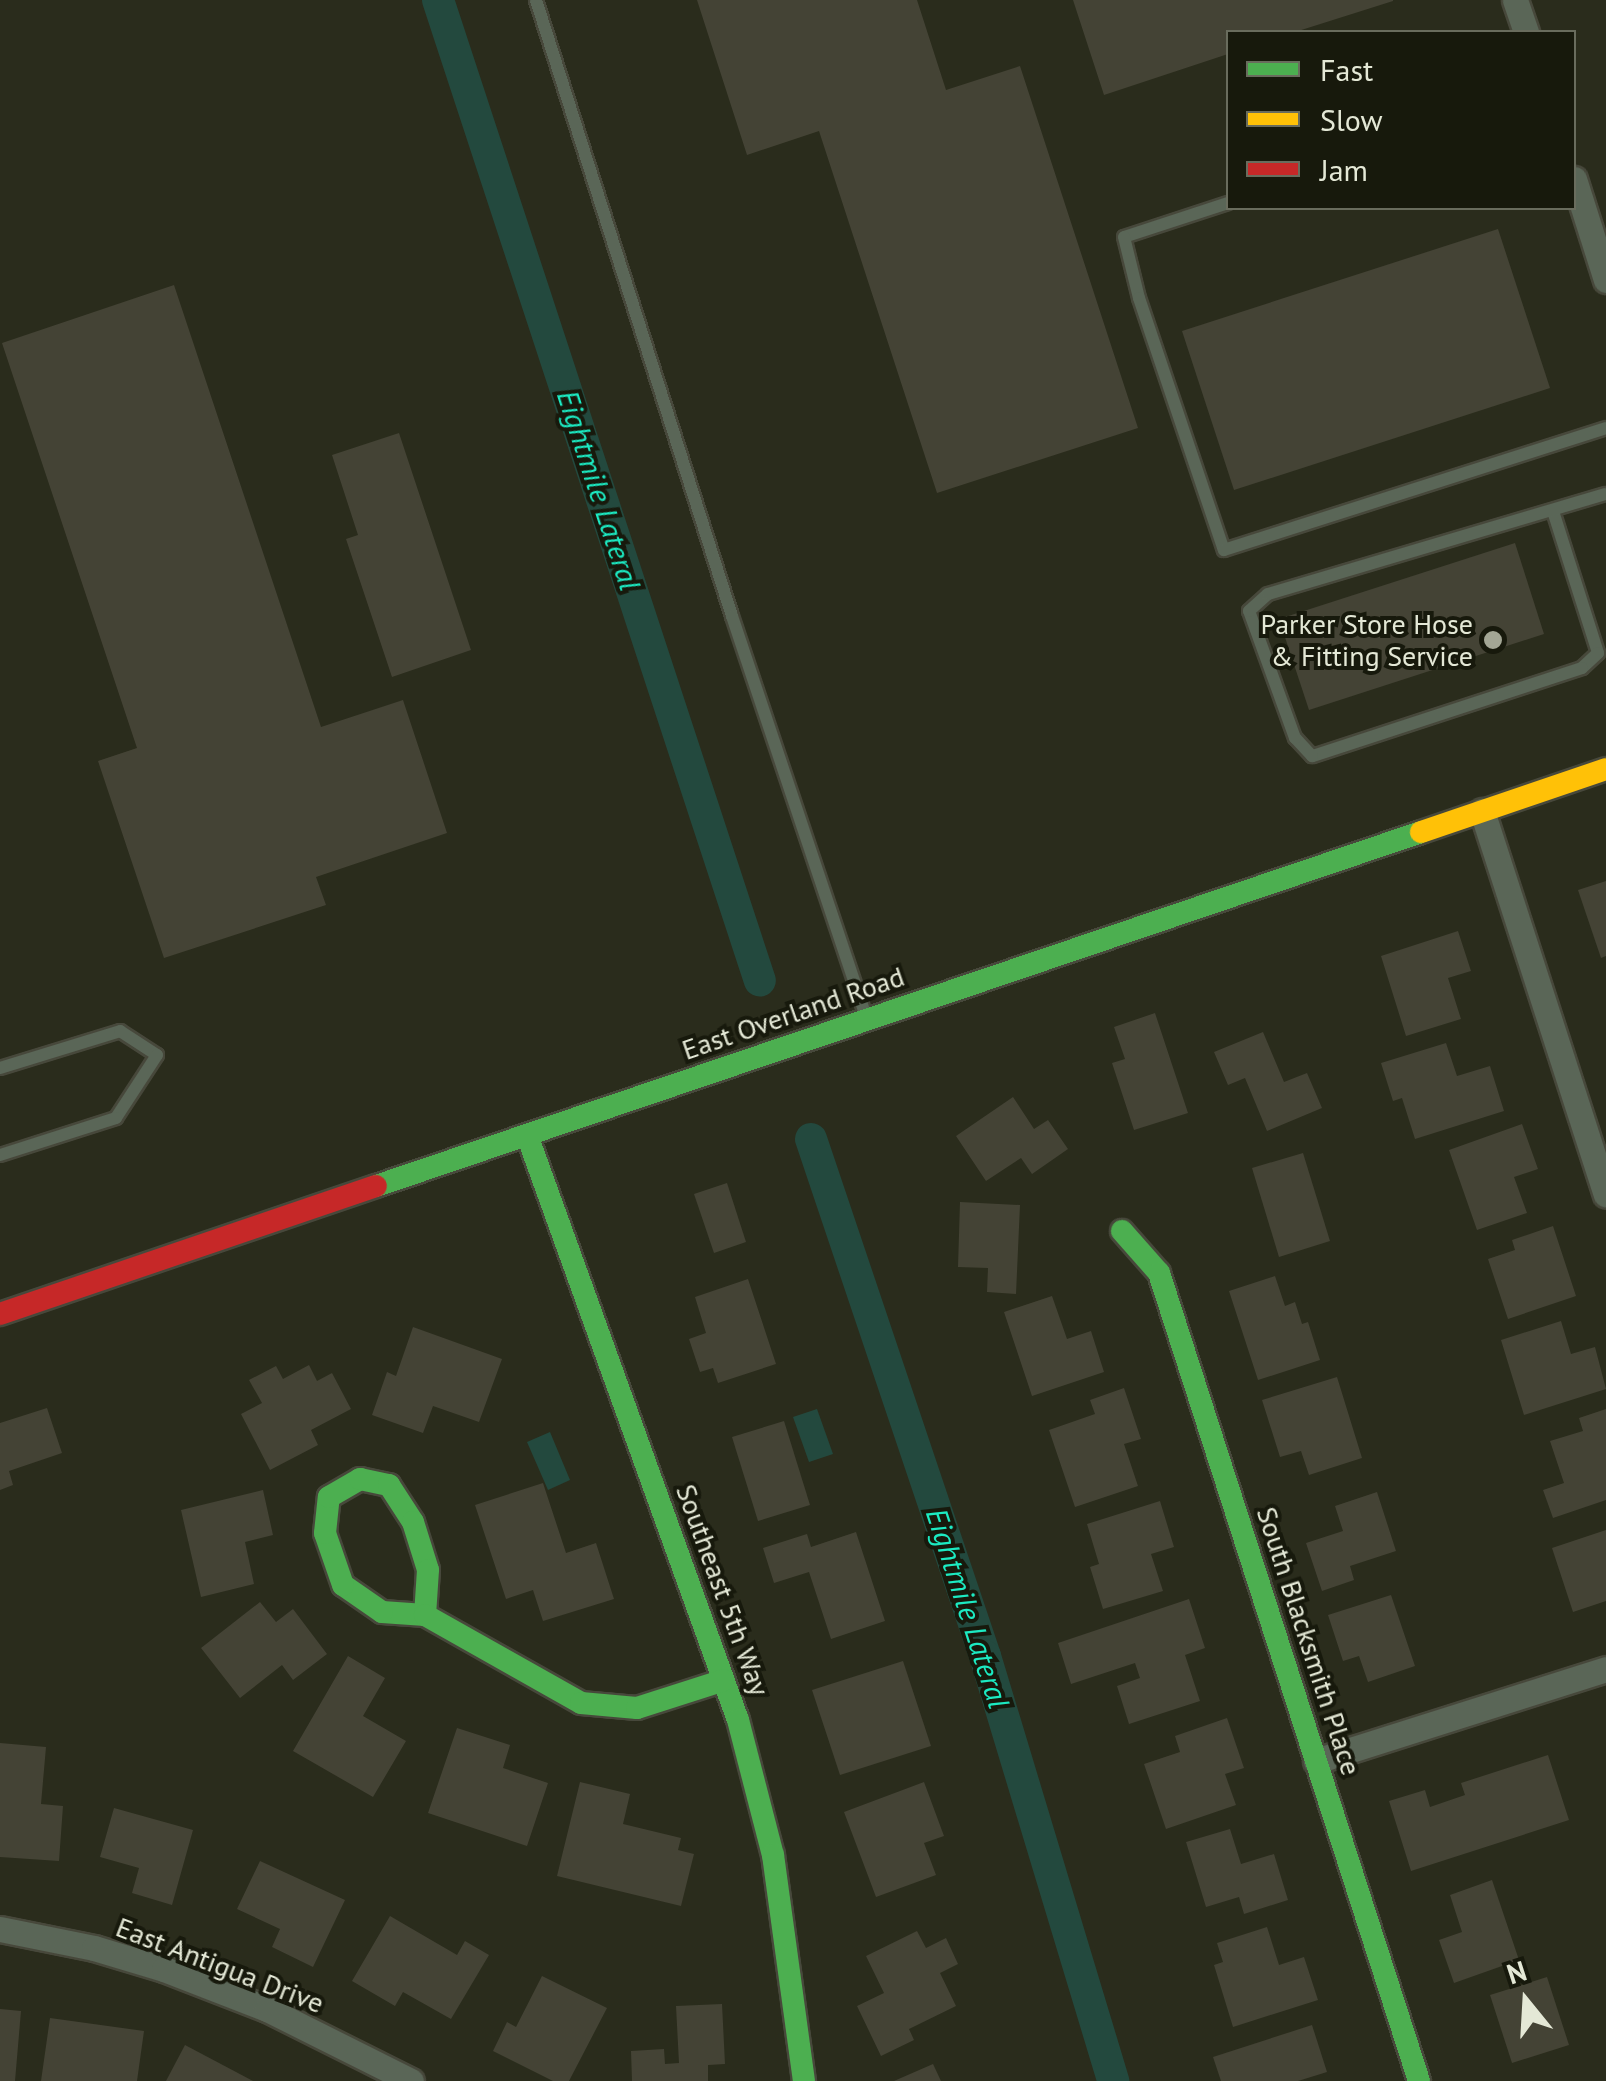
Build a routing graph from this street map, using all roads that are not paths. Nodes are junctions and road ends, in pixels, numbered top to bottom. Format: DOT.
graph roads {
  1 [pos="536,0"];
  2 [pos="1516,0"];
  3 [pos="1525,30"];
  4 [pos="1576,185"];
  5 [pos="1226,204"];
  6 [pos="1606,280"];
  7 [pos="1606,428"];
  8 [pos="1606,494"];
  9 [pos="1553,512"];
  10 [pos="1606,769"];
  11 [pos="1482,811"];
  12 [pos="866,1019"];
  13 [pos="0,1068"];
  14 [pos="527,1135"];
  15 [pos="0,1155"];
  16 [pos="1606,1194"];
  17 [pos="1122,1231"];
  18 [pos="0,1314"];
  19 [pos="425,1615"];
  20 [pos="1606,1669"];
  21 [pos="724,1680"];
  22 [pos="1316,1761"];
  23 [pos="0,1929"];
  24 [pos="411,2081"];
  25 [pos="804,2081"];
  26 [pos="1419,2081"];
  1 -- 12 [label="lane"];
  2 -- 3 [label="street"];
  4 -- 6 [label="street"];
  5 -- 7 [label="lane"];
  8 -- 9 [label="lane"];
  9 -- 9 [label="lane"];
  10 -- 11 [label="street, East Overland Road"];
  11 -- 12 [label="street, East Overland Road"];
  11 -- 16 [label="street"];
  12 -- 14 [label="street, East Overland Road"];
  13 -- 15 [label="lane"];
  14 -- 18 [label="street, East Overland Road"];
  14 -- 21 [label="street, Southeast 5th Way"];
  17 -- 22 [label="street, South Blacksmith Place"];
  19 -- 19 [label="street"];
  19 -- 21 [label="street"];
  20 -- 22 [label="street"];
  21 -- 25 [label="street, Southeast 5th Way"];
  22 -- 26 [label="street, South Blacksmith Place"];
  23 -- 24 [label="street, East Antigua Drive"];
}
